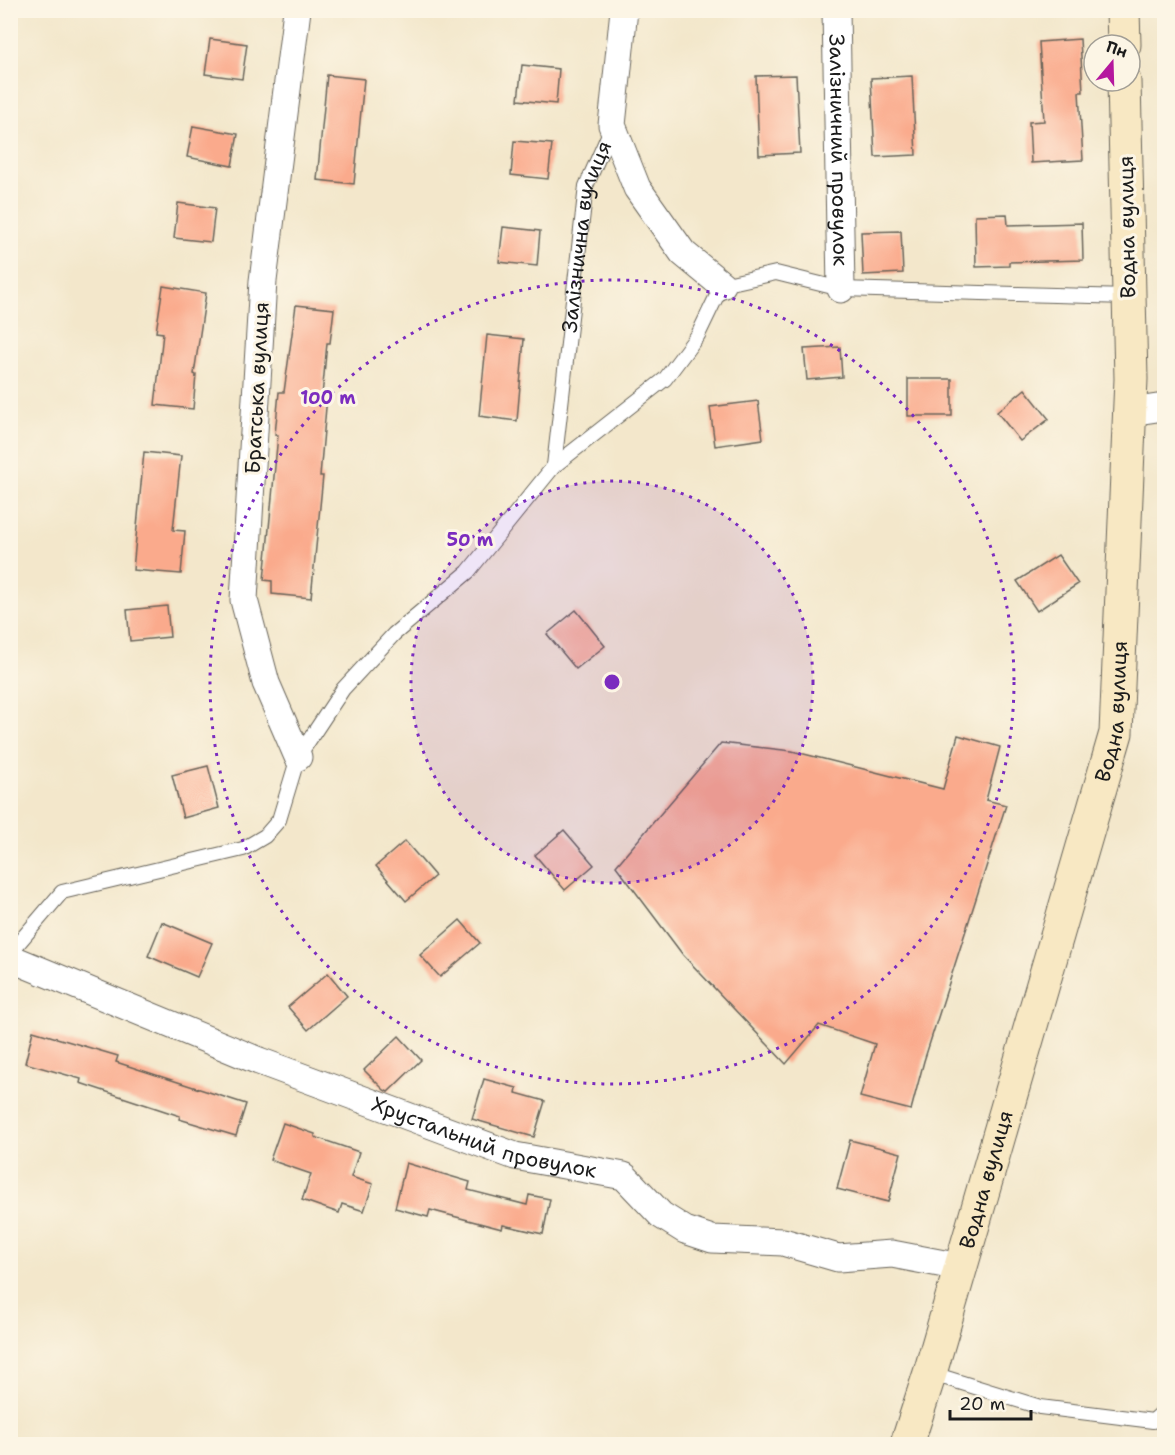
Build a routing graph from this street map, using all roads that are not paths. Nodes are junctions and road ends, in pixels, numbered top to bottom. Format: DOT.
graph roads {
  1 [pos="297,10"];
  2 [pos="624,10"];
  3 [pos="836,10"];
  4 [pos="1123,10"];
  5 [pos="1124,33"];
  6 [pos="1124,93"];
  7 [pos="612,125"];
  8 [pos="722,285"];
  9 [pos="841,290"];
  10 [pos="1128,297"];
  11 [pos="1164,407"];
  12 [pos="1130,412"];
  13 [pos="554,466"];
  14 [pos="298,757"];
  15 [pos="10,953"];
  16 [pos="10,958"];
  17 [pos="960,1267"];
  18 [pos="930,1373"];
  19 [pos="1164,1411"];
  20 [pos="907,1444"];
  1 -- 14 [label="street, Братська вулиця"];
  2 -- 7 [label="street, Залізнична вулиця"];
  3 -- 9 [label="street, Залізничний провулок"];
  4 -- 5 [label="street"];
  6 -- 10 [label="street, Водна вулиця"];
  7 -- 8 [label="street"];
  7 -- 13 [label="lane, Залізнична вулиця"];
  8 -- 9 [label="lane"];
  8 -- 13 [label="lane"];
  9 -- 10 [label="lane"];
  10 -- 12 [label="street, Водна вулиця"];
  11 -- 12 [label="street"];
  12 -- 17 [label="street, Водна вулиця"];
  13 -- 14 [label="lane"];
  14 -- 15 [label="lane"];
  16 -- 17 [label="street, Хрустальний провулок"];
  17 -- 18 [label="street, Водна вулиця"];
  18 -- 19 [label="lane"];
  18 -- 20 [label="street, Водна вулиця"];
}
